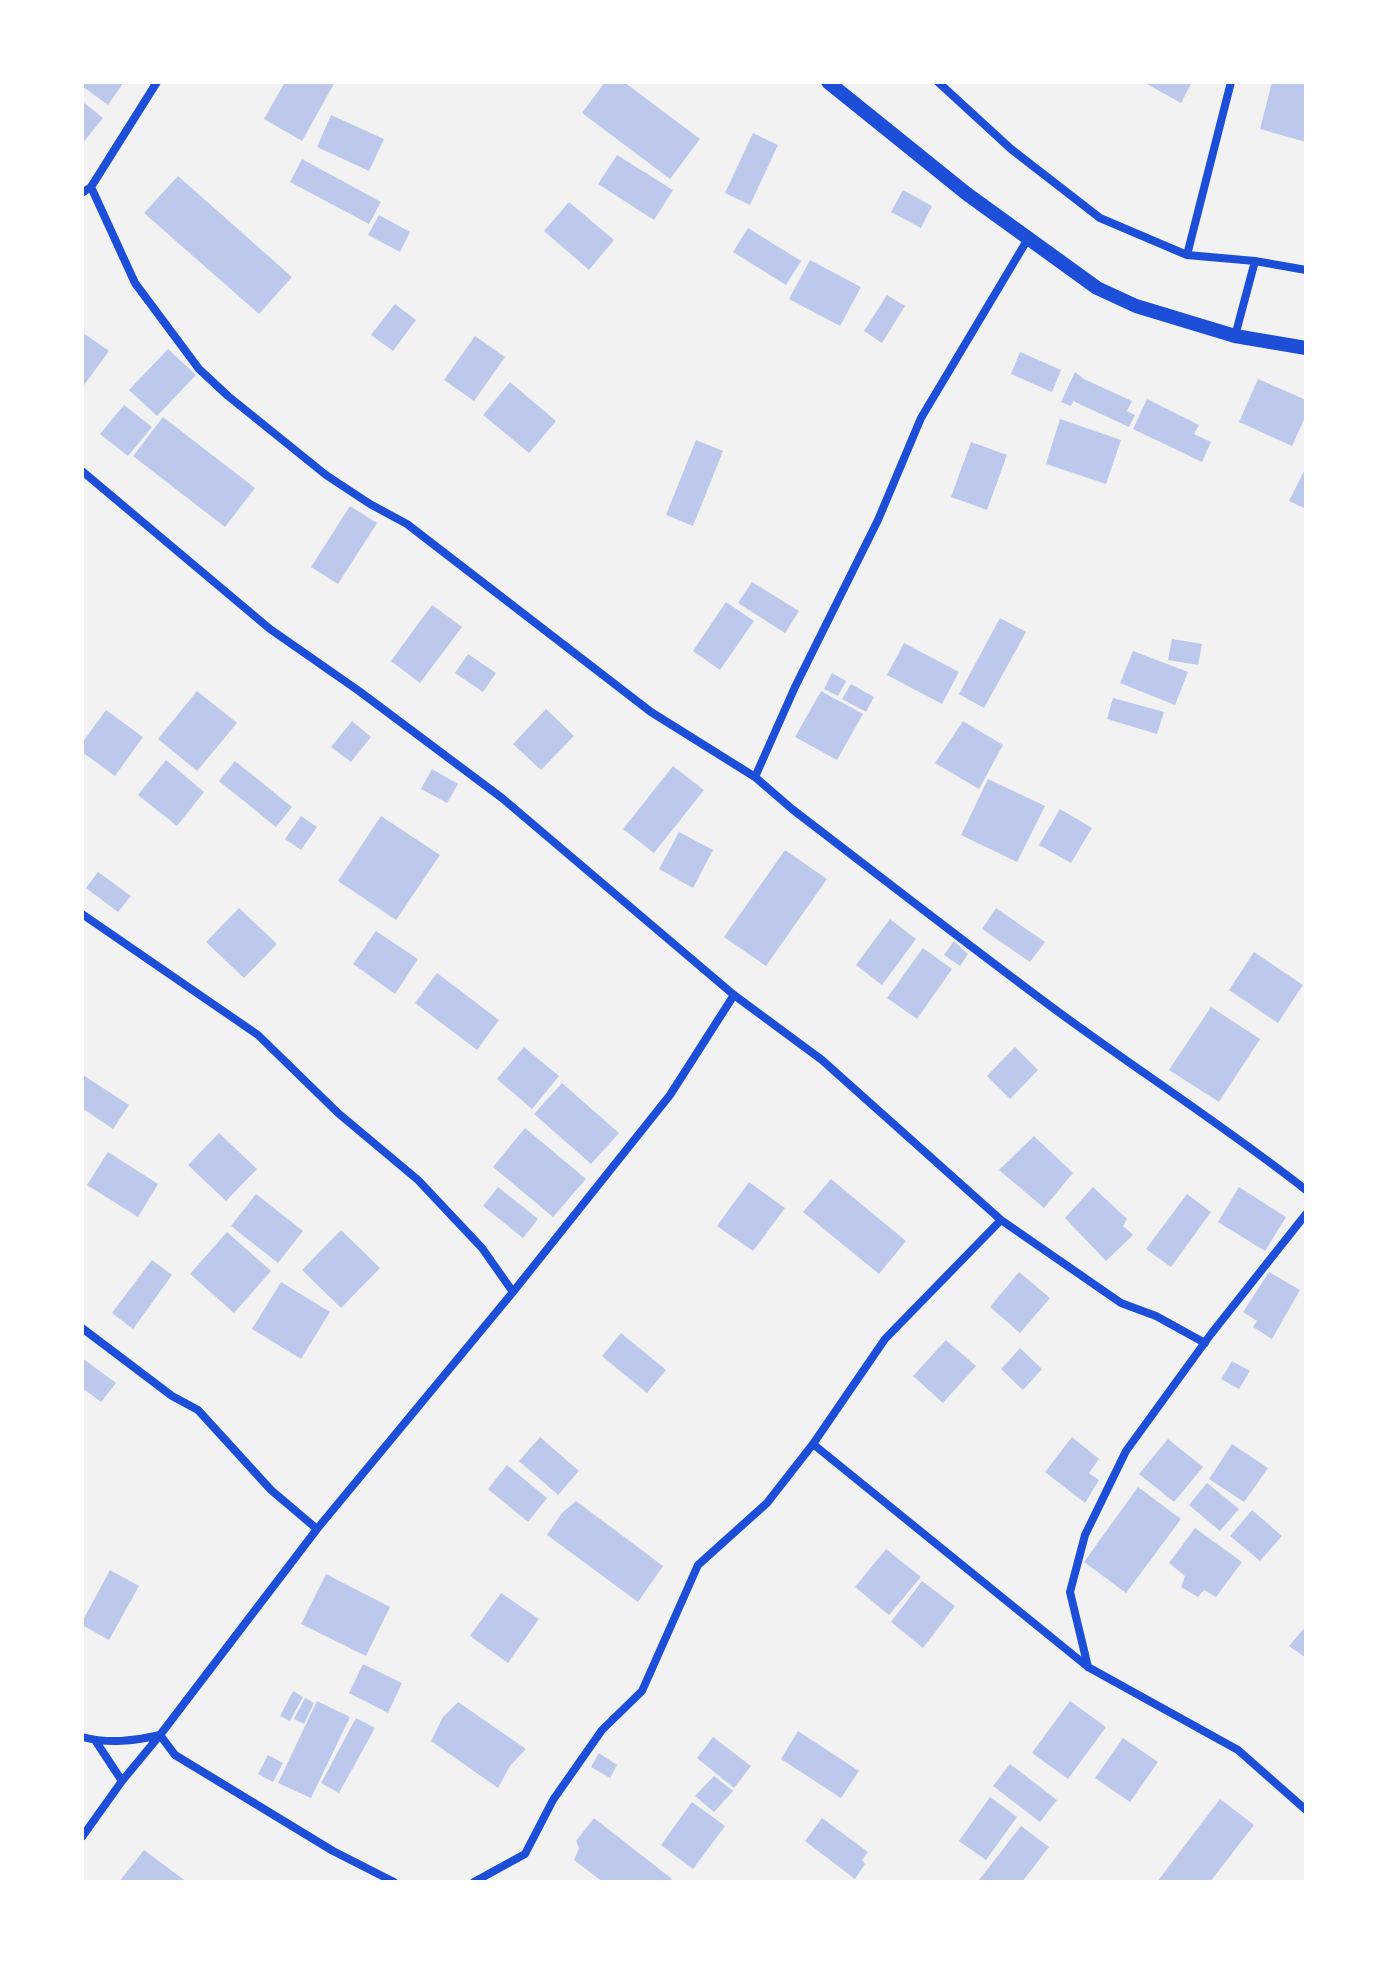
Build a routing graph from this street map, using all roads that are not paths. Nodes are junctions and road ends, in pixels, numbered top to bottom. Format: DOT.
graph roads {
  1 [pos="157,82"];
  2 [pos="828,82"];
  3 [pos="938,82"];
  4 [pos="1231,82"];
  5 [pos="91,187"];
  6 [pos="82,193"];
  7 [pos="1029,237"];
  8 [pos="1187,255"];
  9 [pos="1255,261"];
  10 [pos="1306,270"];
  11 [pos="1235,336"];
  12 [pos="1306,348"];
  13 [pos="82,471"];
  14 [pos="755,777"];
  15 [pos="82,915"];
  16 [pos="734,995"];
  17 [pos="1306,1190"];
  18 [pos="1306,1214"];
  19 [pos="1001,1220"];
  20 [pos="513,1292"];
  21 [pos="82,1328"];
  22 [pos="1205,1343"];
  23 [pos="813,1444"];
  24 [pos="317,1529"];
  25 [pos="1088,1667"];
  26 [pos="160,1735"];
  27 [pos="82,1737"];
  28 [pos="95,1740"];
  29 [pos="122,1781"];
  30 [pos="1306,1810"];
  31 [pos="82,1837"];
  32 [pos="394,1882"];
  33 [pos="474,1882"];
  1 -- 5 [label="street"];
  2 -- 7 [label="street"];
  3 -- 8 [label="street"];
  4 -- 8 [label="street"];
  5 -- 6 [label="street"];
  5 -- 14 [label="street"];
  7 -- 11 [label="street"];
  7 -- 14 [label="street"];
  8 -- 9 [label="street"];
  9 -- 10 [label="street"];
  9 -- 11 [label="street"];
  11 -- 12 [label="street"];
  13 -- 16 [label="street"];
  14 -- 17 [label="street"];
  15 -- 20 [label="street"];
  16 -- 19 [label="street"];
  16 -- 20 [label="street"];
  18 -- 22 [label="street"];
  19 -- 22 [label="street"];
  19 -- 23 [label="street"];
  20 -- 24 [label="street"];
  21 -- 24 [label="street"];
  22 -- 25 [label="street"];
  23 -- 25 [label="street"];
  23 -- 33 [label="street"];
  24 -- 26 [label="street"];
  25 -- 30 [label="street"];
  26 -- 28 [label="street"];
  26 -- 29 [label="street"];
  26 -- 32 [label="street"];
  27 -- 28 [label="street"];
  28 -- 29 [label="street"];
  29 -- 31 [label="street"];
}
